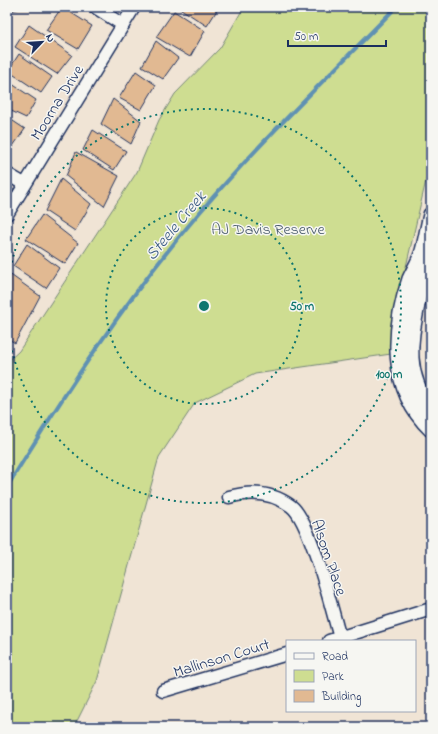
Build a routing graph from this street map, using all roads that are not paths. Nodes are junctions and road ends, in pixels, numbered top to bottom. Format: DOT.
graph roads {
  1 [pos="95,7"];
  2 [pos="134,7"];
  3 [pos="123,25"];
  4 [pos="7,174"];
  5 [pos="24,184"];
  6 [pos="7,214"];
  7 [pos="431,215"];
  8 [pos="423,252"];
  9 [pos="431,411"];
  10 [pos="431,428"];
  11 [pos="229,497"];
  12 [pos="431,610"];
  13 [pos="334,639"];
  14 [pos="286,654"];
  15 [pos="164,690"];
  1 -- 3 [label="street"];
  2 -- 3 [label="street, Moorna Drive"];
  3 -- 5 [label="street, Moorna Drive"];
  4 -- 5 [label="street"];
  5 -- 6 [label="street, Moorna Drive"];
  7 -- 8 [label="street"];
  8 -- 9 [label="street"];
  8 -- 10 [label="street"];
  11 -- 13 [label="street, Alsom Place"];
  12 -- 13 [label="street"];
  14 -- 15 [label="street, Mallinson Court"];
}
